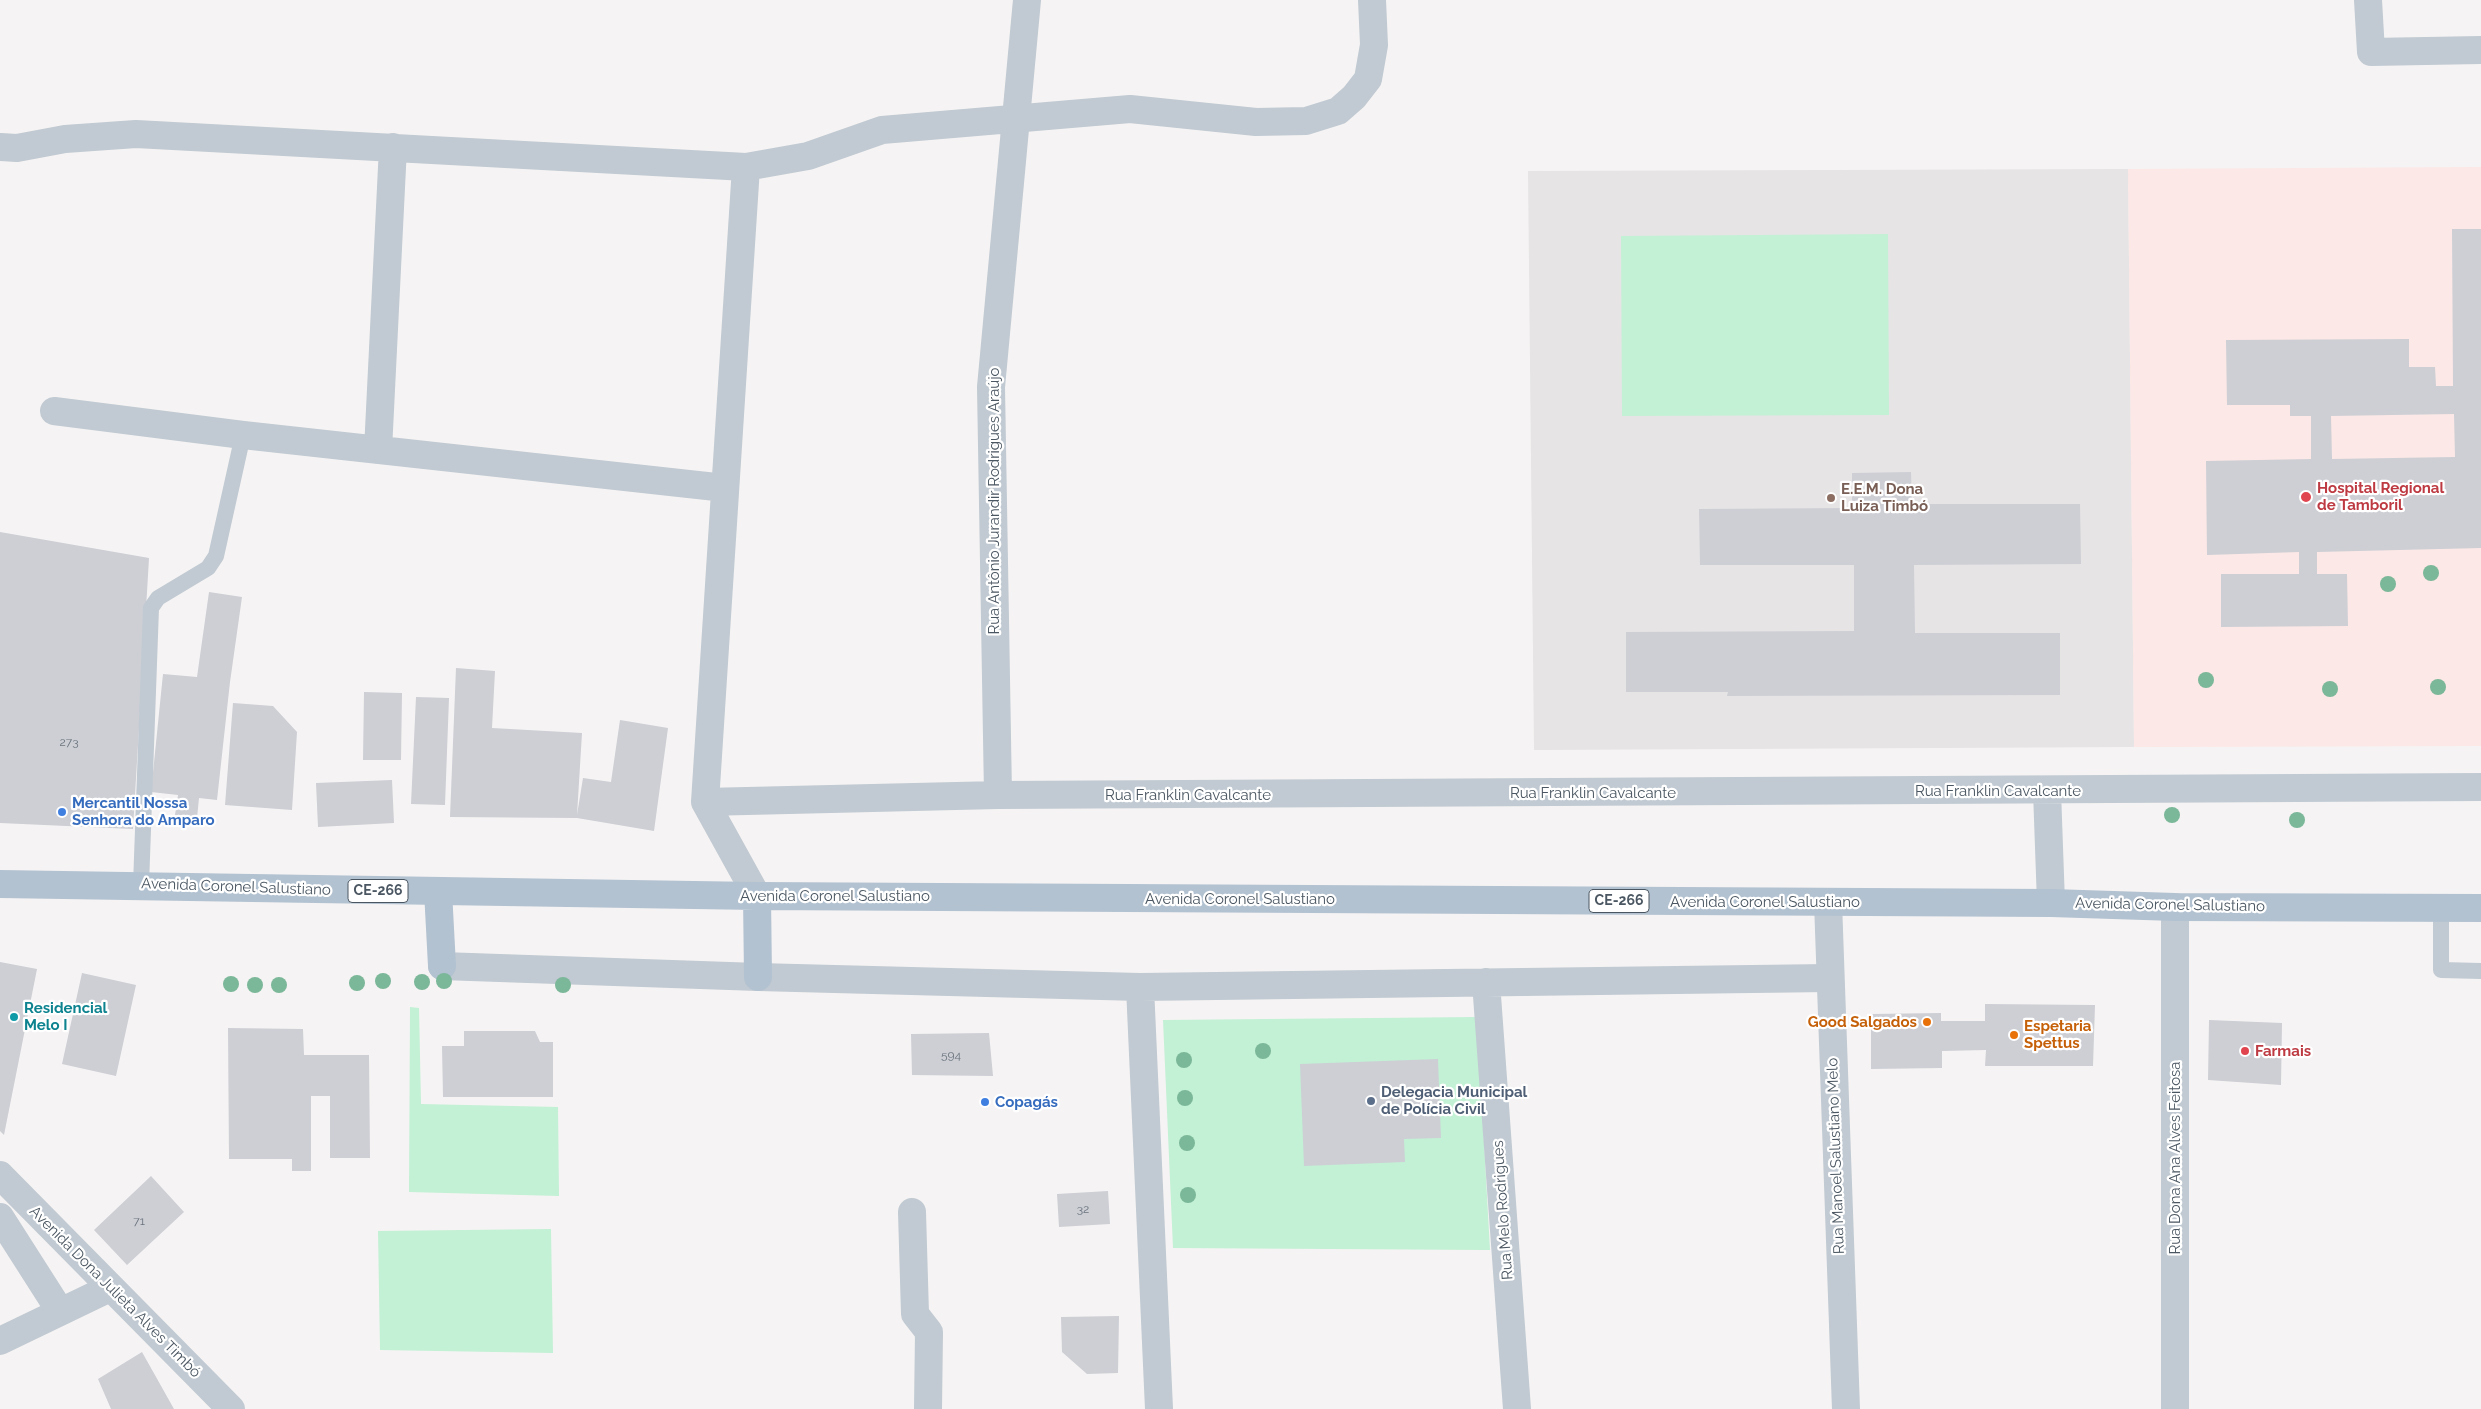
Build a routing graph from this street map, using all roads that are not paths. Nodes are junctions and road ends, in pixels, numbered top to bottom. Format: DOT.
graph roads {
  1 [pos="1027,0"];
  2 [pos="1372,0"];
  3 [pos="2368,0"];
  4 [pos="2481,50"];
  5 [pos="1016,118"];
  6 [pos="0,147"];
  7 [pos="393,147"];
  8 [pos="746,167"];
  9 [pos="54,411"];
  10 [pos="243,435"];
  11 [pos="378,450"];
  12 [pos="725,488"];
  13 [pos="2481,787"];
  14 [pos="2048,791"];
  15 [pos="998,796"];
  16 [pos="705,802"];
  17 [pos="0,884"];
  18 [pos="141,884"];
  19 [pos="438,891"];
  20 [pos="757,896"];
  21 [pos="1828,902"];
  22 [pos="2051,903"];
  23 [pos="2175,907"];
  24 [pos="2441,908"];
  25 [pos="2481,908"];
  26 [pos="442,966"];
  27 [pos="2481,971"];
  28 [pos="758,978"];
  29 [pos="1829,978"];
  30 [pos="1486,982"];
  31 [pos="1140,986"];
  32 [pos="0,1175"];
  33 [pos="912,1212"];
  34 [pos="0,1217"];
  35 [pos="110,1288"];
  36 [pos="60,1312"];
  37 [pos="0,1341"];
  38 [pos="231,1409"];
  39 [pos="928,1409"];
  40 [pos="1159,1409"];
  41 [pos="1517,1409"];
  42 [pos="1846,1409"];
  43 [pos="2175,1409"];
  1 -- 5 [label="street, Rua Antônio Jurandir Rodrigues Araújo"];
  2 -- 5 [label="street"];
  3 -- 4 [label="street"];
  5 -- 8 [label="street"];
  5 -- 15 [label="street, Rua Antônio Jurandir Rodrigues Araújo"];
  6 -- 7 [label="street"];
  7 -- 8 [label="street"];
  7 -- 11 [label="street"];
  8 -- 12 [label="street"];
  9 -- 10 [label="street"];
  10 -- 11 [label="street"];
  10 -- 18 [label="lane"];
  11 -- 12 [label="street"];
  12 -- 16 [label="street"];
  13 -- 14 [label="street, Rua Franklin Cavalcante"];
  14 -- 15 [label="street, Rua Franklin Cavalcante"];
  14 -- 22 [label="street"];
  15 -- 16 [label="street, Rua Franklin Cavalcante"];
  16 -- 20 [label="street"];
  17 -- 18 [label="main road, Avenida Coronel Salustiano / CE-266"];
  18 -- 19 [label="main road, Avenida Coronel Salustiano / CE-266"];
  19 -- 20 [label="main road, Avenida Coronel Salustiano / CE-266"];
  19 -- 26 [label="main road"];
  20 -- 21 [label="main road, Avenida Coronel Salustiano / CE-266"];
  20 -- 28 [label="main road"];
  21 -- 22 [label="main road, Avenida Coronel Salustiano / CE-266"];
  21 -- 29 [label="street, Rua Manoel Salustiano Melo"];
  22 -- 23 [label="main road, Avenida Coronel Salustiano / CE-266"];
  23 -- 24 [label="main road, Avenida Coronel Salustiano / CE-266"];
  23 -- 43 [label="street, Rua Dona Ana Alves Feitosa"];
  24 -- 25 [label="main road, Avenida Coronel Salustiano / CE-266"];
  24 -- 27 [label="lane"];
  26 -- 28 [label="street"];
  28 -- 31 [label="street"];
  29 -- 30 [label="street"];
  29 -- 42 [label="street, Rua Manoel Salustiano Melo"];
  30 -- 31 [label="street"];
  30 -- 41 [label="street, Rua Melo Rodrigues"];
  31 -- 40 [label="street"];
  32 -- 35 [label="street, Avenida Dona Julieta Alves Timbó"];
  33 -- 39 [label="street"];
  34 -- 36 [label="street"];
  35 -- 36 [label="street"];
  35 -- 38 [label="street, Avenida Dona Julieta Alves Timbó"];
  36 -- 37 [label="street"];
}
